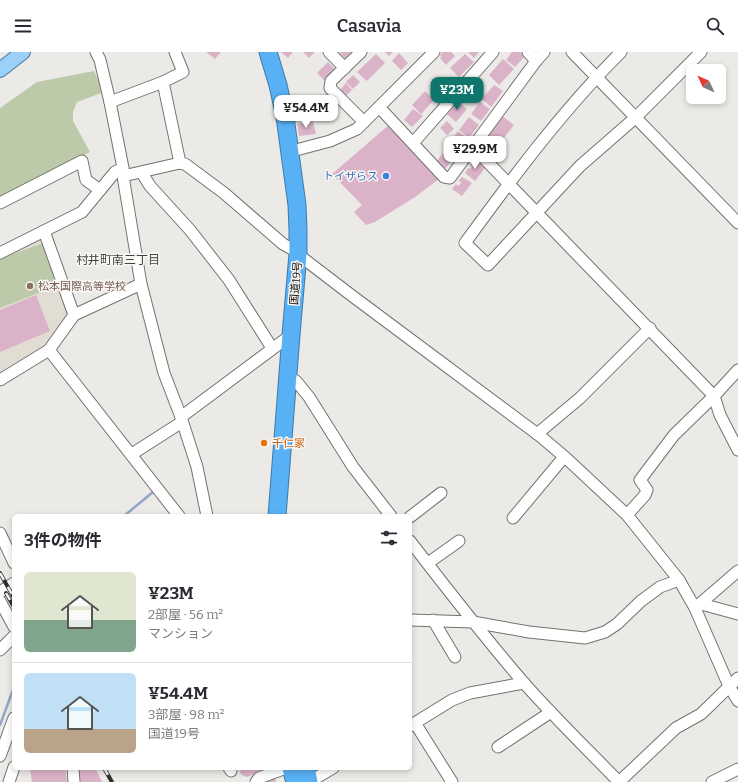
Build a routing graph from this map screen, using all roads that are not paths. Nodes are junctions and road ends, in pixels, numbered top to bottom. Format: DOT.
graph roads {
  1 [pos="24,52"];
  2 [pos="96,52"];
  3 [pos="175,52"];
  4 [pos="268,52"];
  5 [pos="329,52"];
  6 [pos="361,52"];
  7 [pos="434,52"];
  8 [pos="493,52"];
  9 [pos="528,52"];
  10 [pos="544,52"];
  11 [pos="572,52"];
  12 [pos="621,52"];
  13 [pos="701,52"];
  14 [pos="536,61"];
  15 [pos="344,68"];
  16 [pos="0,70"];
  17 [pos="596,77"];
  18 [pos="163,82"];
  19 [pos="110,102"];
  20 [pos="380,106"];
  21 [pos="635,118"];
  22 [pos="364,122"];
  23 [pos="413,144"];
  24 [pos="473,146"];
  25 [pos="290,150"];
  26 [pos="180,163"];
  27 [pos="123,172"];
  28 [pos="142,172"];
  29 [pos="508,184"];
  30 [pos="100,190"];
  31 [pos="0,203"];
  32 [pos="536,213"];
  33 [pos="738,223"];
  34 [pos="44,232"];
  35 [pos="0,253"];
  36 [pos="298,254"];
  37 [pos="141,284"];
  38 [pos="74,315"];
  39 [pos="650,328"];
  40 [pos="291,335"];
  41 [pos="272,348"];
  42 [pos="50,350"];
  43 [pos="738,370"];
  44 [pos="288,378"];
  45 [pos="0,380"];
  46 [pos="714,396"];
  47 [pos="181,420"];
  48 [pos="537,434"];
  49 [pos="738,450"];
  50 [pos="132,454"];
  51 [pos="564,457"];
  52 [pos="441,492"];
  53 [pos="177,514"];
  54 [pos="207,514"];
  55 [pos="277,514"];
  56 [pos="389,514"];
  57 [pos="412,514"];
  58 [pos="627,515"];
  59 [pos="514,518"];
  60 [pos="0,533"];
  61 [pos="459,541"];
  62 [pos="412,543"];
  63 [pos="12,559"];
  64 [pos="428,563"];
  65 [pos="738,571"];
  66 [pos="679,580"];
  67 [pos="12,584"];
  68 [pos="0,592"];
  69 [pos="0,601"];
  70 [pos="698,606"];
  71 [pos="738,614"];
  72 [pos="412,620"];
  73 [pos="433,620"];
  74 [pos="474,622"];
  75 [pos="12,623"];
  76 [pos="12,638"];
  77 [pos="0,650"];
  78 [pos="455,657"];
  79 [pos="738,678"];
  80 [pos="524,683"];
  81 [pos="729,686"];
  82 [pos="738,701"];
  83 [pos="550,712"];
  84 [pos="12,723"];
  85 [pos="412,724"];
  86 [pos="498,747"];
  87 [pos="0,756"];
  88 [pos="738,769"];
  89 [pos="13,770"];
  90 [pos="73,770"];
  91 [pos="281,770"];
  92 [pos="292,770"];
  93 [pos="306,770"];
  94 [pos="330,770"];
  95 [pos="9,782"];
  96 [pos="74,782"];
  97 [pos="256,782"];
  98 [pos="295,782"];
  99 [pos="309,782"];
  100 [pos="452,782"];
  101 [pos="619,782"];
  102 [pos="712,782"];
  1 -- 16 [label="main road"];
  2 -- 19 [label="street"];
  3 -- 18 [label="street"];
  4 -- 25 [label="highway, 国道19号"];
  5 -- 15 [label="street"];
  6 -- 15 [label="street"];
  7 -- 20 [label="street"];
  8 -- 23 [label="street"];
  9 -- 14 [label="street"];
  10 -- 14 [label="street"];
  11 -- 17 [label="street"];
  12 -- 17 [label="street"];
  13 -- 21 [label="street"];
  14 -- 24 [label="street"];
  15 -- 22 [label="street"];
  17 -- 21 [label="street"];
  17 -- 29 [label="street"];
  18 -- 19 [label="street"];
  18 -- 26 [label="street"];
  19 -- 27 [label="street"];
  20 -- 22 [label="street"];
  20 -- 23 [label="street"];
  21 -- 32 [label="street"];
  21 -- 33 [label="street"];
  22 -- 25 [label="street"];
  23 -- 24 [label="street"];
  24 -- 29 [label="street"];
  25 -- 36 [label="highway, 国道19号"];
  26 -- 28 [label="street"];
  26 -- 36 [label="street"];
  27 -- 28 [label="street"];
  27 -- 30 [label="street"];
  27 -- 37 [label="street"];
  28 -- 41 [label="street"];
  29 -- 32 [label="street"];
  29 -- 32 [label="street"];
  30 -- 31 [label="street"];
  30 -- 34 [label="street"];
  32 -- 39 [label="street"];
  34 -- 35 [label="street"];
  34 -- 38 [label="street"];
  36 -- 40 [label="highway, 国道19号"];
  36 -- 48 [label="street"];
  37 -- 38 [label="street"];
  37 -- 47 [label="street"];
  38 -- 42 [label="street"];
  39 -- 46 [label="street"];
  39 -- 48 [label="street"];
  40 -- 41 [label="street"];
  40 -- 44 [label="highway, 国道19号"];
  41 -- 47 [label="street"];
  42 -- 45 [label="street"];
  42 -- 50 [label="street"];
  43 -- 46 [label="street"];
  44 -- 55 [label="highway, 国道19号"];
  44 -- 56 [label="street"];
  46 -- 49 [label="street"];
  46 -- 58 [label="street"];
  47 -- 50 [label="street"];
  47 -- 54 [label="street"];
  48 -- 51 [label="street"];
  50 -- 53 [label="street"];
  51 -- 58 [label="street"];
  51 -- 59 [label="street"];
  52 -- 57 [label="street"];
  58 -- 66 [label="street"];
  60 -- 63 [label="street"];
  61 -- 64 [label="street"];
  62 -- 64 [label="street"];
  64 -- 74 [label="street"];
  65 -- 70 [label="street"];
  66 -- 70 [label="street"];
  66 -- 74 [label="street"];
  67 -- 68 [label="street"];
  69 -- 75 [label="street"];
  70 -- 71 [label="street"];
  70 -- 81 [label="street"];
  72 -- 73 [label="street"];
  73 -- 74 [label="street"];
  73 -- 78 [label="street"];
  74 -- 80 [label="street"];
  76 -- 77 [label="street"];
  79 -- 81 [label="street"];
  80 -- 83 [label="street"];
  80 -- 85 [label="street"];
  81 -- 82 [label="street"];
  81 -- 101 [label="street"];
  83 -- 86 [label="street"];
  83 -- 101 [label="street"];
  84 -- 87 [label="street"];
  85 -- 100 [label="street"];
  88 -- 102 [label="street"];
  89 -- 95 [label="street"];
  90 -- 96 [label="street"];
  91 -- 97 [label="street"];
  92 -- 98 [label="highway"];
  93 -- 99 [label="highway"];
  94 -- 99 [label="street"];
}
